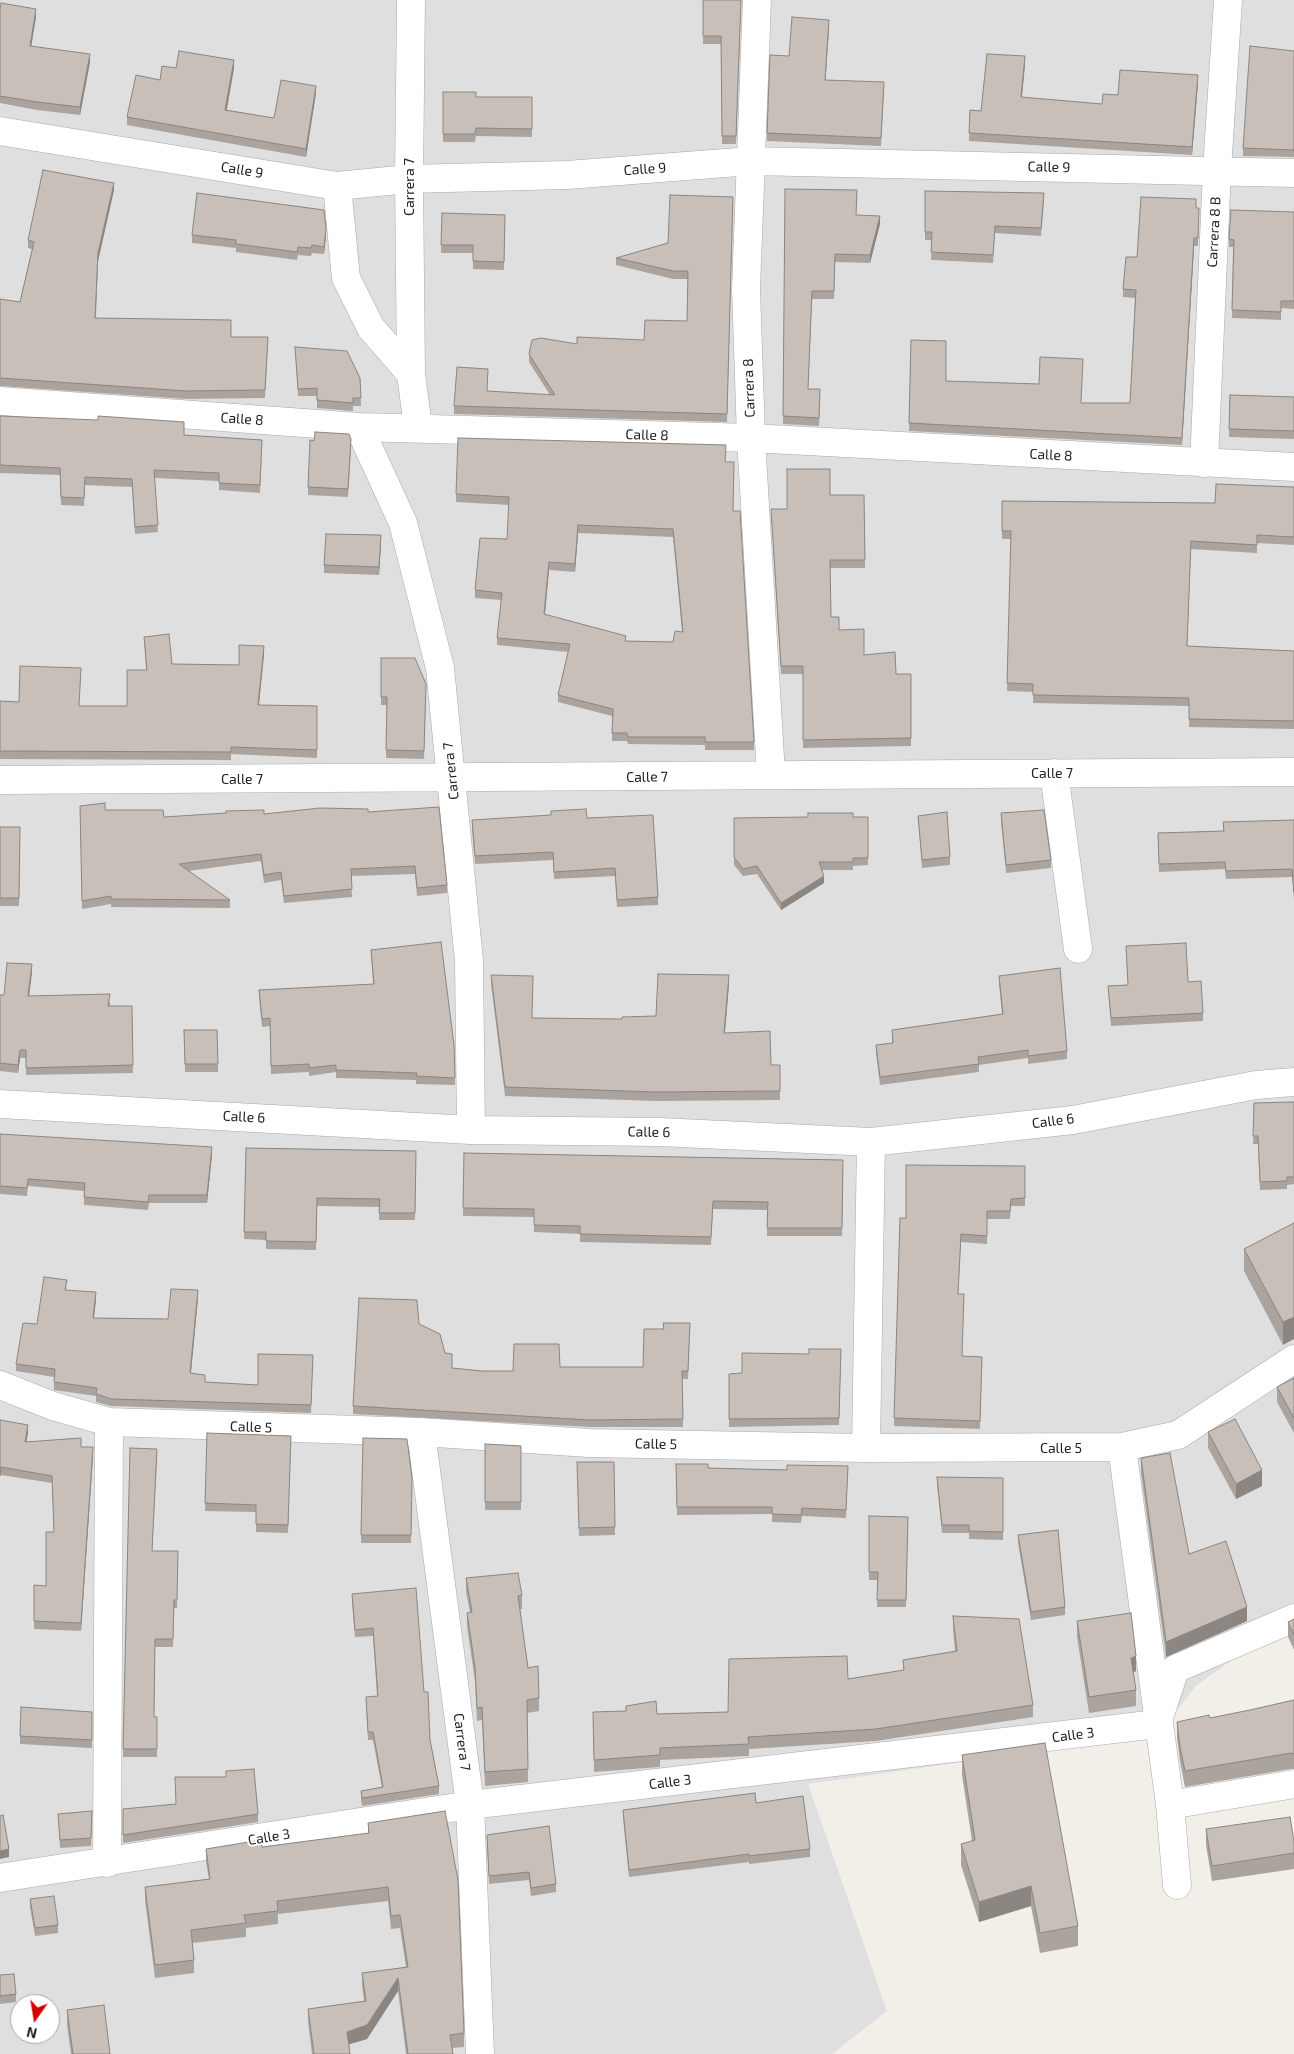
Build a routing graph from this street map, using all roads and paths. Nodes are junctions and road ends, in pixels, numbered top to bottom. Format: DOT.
graph roads {
  1 [pos="411,0"];
  2 [pos="756,0"];
  3 [pos="1228,0"];
  4 [pos="0,132"];
  5 [pos="752,161"];
  6 [pos="1217,170"];
  7 [pos="1294,173"];
  8 [pos="409,179"];
  9 [pos="337,186"];
  10 [pos="411,374"];
  11 [pos="0,401"];
  12 [pos="359,427"];
  13 [pos="418,427"];
  14 [pos="750,438"];
  15 [pos="1204,463"];
  16 [pos="1294,467"];
  17 [pos="1294,772"];
  18 [pos="1054,773"];
  19 [pos="771,775"];
  20 [pos="452,779"];
  21 [pos="0,780"];
  22 [pos="1078,949"];
  23 [pos="1294,1082"];
  24 [pos="0,1104"];
  25 [pos="471,1130"];
  26 [pos="871,1142"];
  27 [pos="1294,1359"];
  28 [pos="0,1385"];
  29 [pos="109,1422"];
  30 [pos="421,1432"];
  31 [pos="1122,1447"];
  32 [pos="866,1448"];
  33 [pos="1294,1618"];
  34 [pos="1158,1724"];
  35 [pos="1294,1784"];
  36 [pos="1170,1805"];
  37 [pos="470,1806"];
  38 [pos="107,1863"];
  39 [pos="0,1878"];
  40 [pos="1178,1885"];
  41 [pos="480,2054"];
  1 -- 8 [label="street, Carrera 7"];
  2 -- 5 [label="street, Carrera 8"];
  3 -- 6 [label="street, Carrera 8 B"];
  4 -- 9 [label="street, Calle 9"];
  5 -- 6 [label="street, Calle 9"];
  5 -- 8 [label="street, Calle 9"];
  5 -- 14 [label="street, Carrera 8"];
  6 -- 7 [label="street, Calle 9"];
  6 -- 15 [label="street, Carrera 8 B"];
  8 -- 9 [label="street, Calle 9"];
  8 -- 10 [label="street, Carrera 7"];
  9 -- 10 [label="street"];
  10 -- 13 [label="street, Carrera 7"];
  11 -- 12 [label="street, Calle 8"];
  12 -- 13 [label="street, Calle 8"];
  12 -- 20 [label="street, Carrera 7"];
  13 -- 14 [label="street, Calle 8"];
  14 -- 15 [label="street, Calle 8"];
  14 -- 19 [label="street, Carrera 8"];
  15 -- 16 [label="street, Calle 8"];
  17 -- 18 [label="street, Calle 7"];
  18 -- 19 [label="street, Calle 7"];
  18 -- 22 [label="street"];
  19 -- 20 [label="street, Calle 7"];
  20 -- 21 [label="street, Calle 7"];
  20 -- 25 [label="street, Carrera 7"];
  23 -- 26 [label="street, Calle 6"];
  24 -- 25 [label="street, Calle 6"];
  25 -- 26 [label="street, Calle 6"];
  26 -- 32 [label="street"];
  27 -- 31 [label="street, Calle 5"];
  28 -- 29 [label="street, Calle 5"];
  29 -- 30 [label="street, Calle 5"];
  29 -- 38 [label="street"];
  30 -- 32 [label="street, Calle 5"];
  30 -- 37 [label="street, Carrera 7"];
  31 -- 32 [label="street, Calle 5"];
  31 -- 34 [label="street"];
  33 -- 34 [label="street"];
  34 -- 36 [label="street"];
  34 -- 37 [label="street, Calle 3"];
  35 -- 36 [label="street"];
  36 -- 40 [label="street"];
  37 -- 38 [label="street, Calle 3"];
  37 -- 41 [label="street, Carrera 7"];
  38 -- 39 [label="street, Calle 3"];
}
